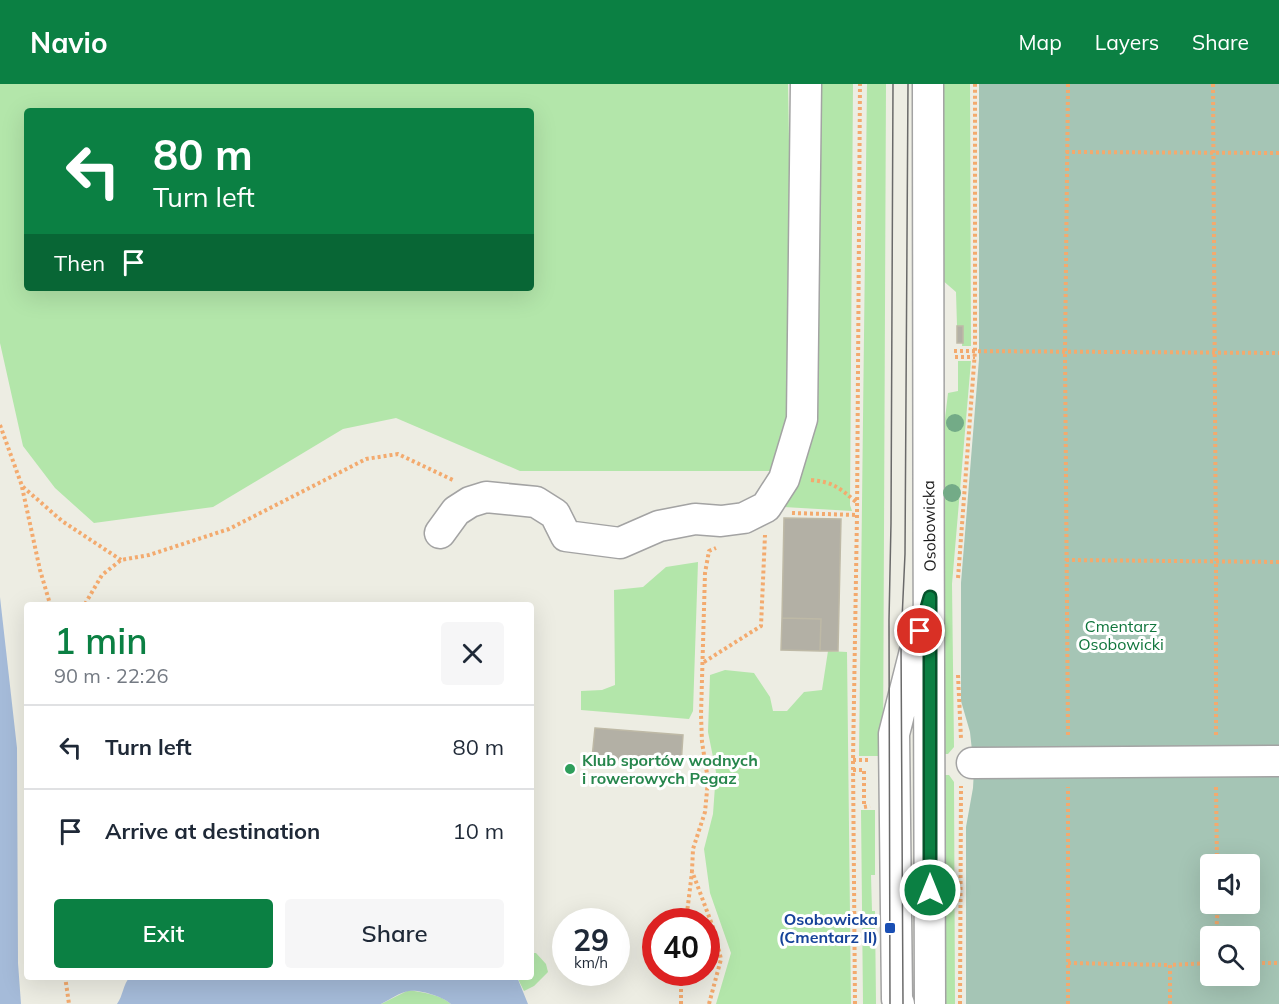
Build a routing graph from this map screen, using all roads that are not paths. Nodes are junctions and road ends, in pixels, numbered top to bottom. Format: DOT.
graph roads {
  1 [pos="806,84"];
  2 [pos="928,84"];
  3 [pos="440,533"];
  4 [pos="930,597"];
  5 [pos="1279,761"];
  6 [pos="964,763"];
  7 [pos="899,1004"];
  8 [pos="930,1004"];
  1 -- 3 [label="street"];
  2 -- 4 [label="street, Osobowicka"];
  4 -- 7 [label="street"];
  4 -- 8 [label="street, Osobowicka"];
  5 -- 6 [label="street"];
}
